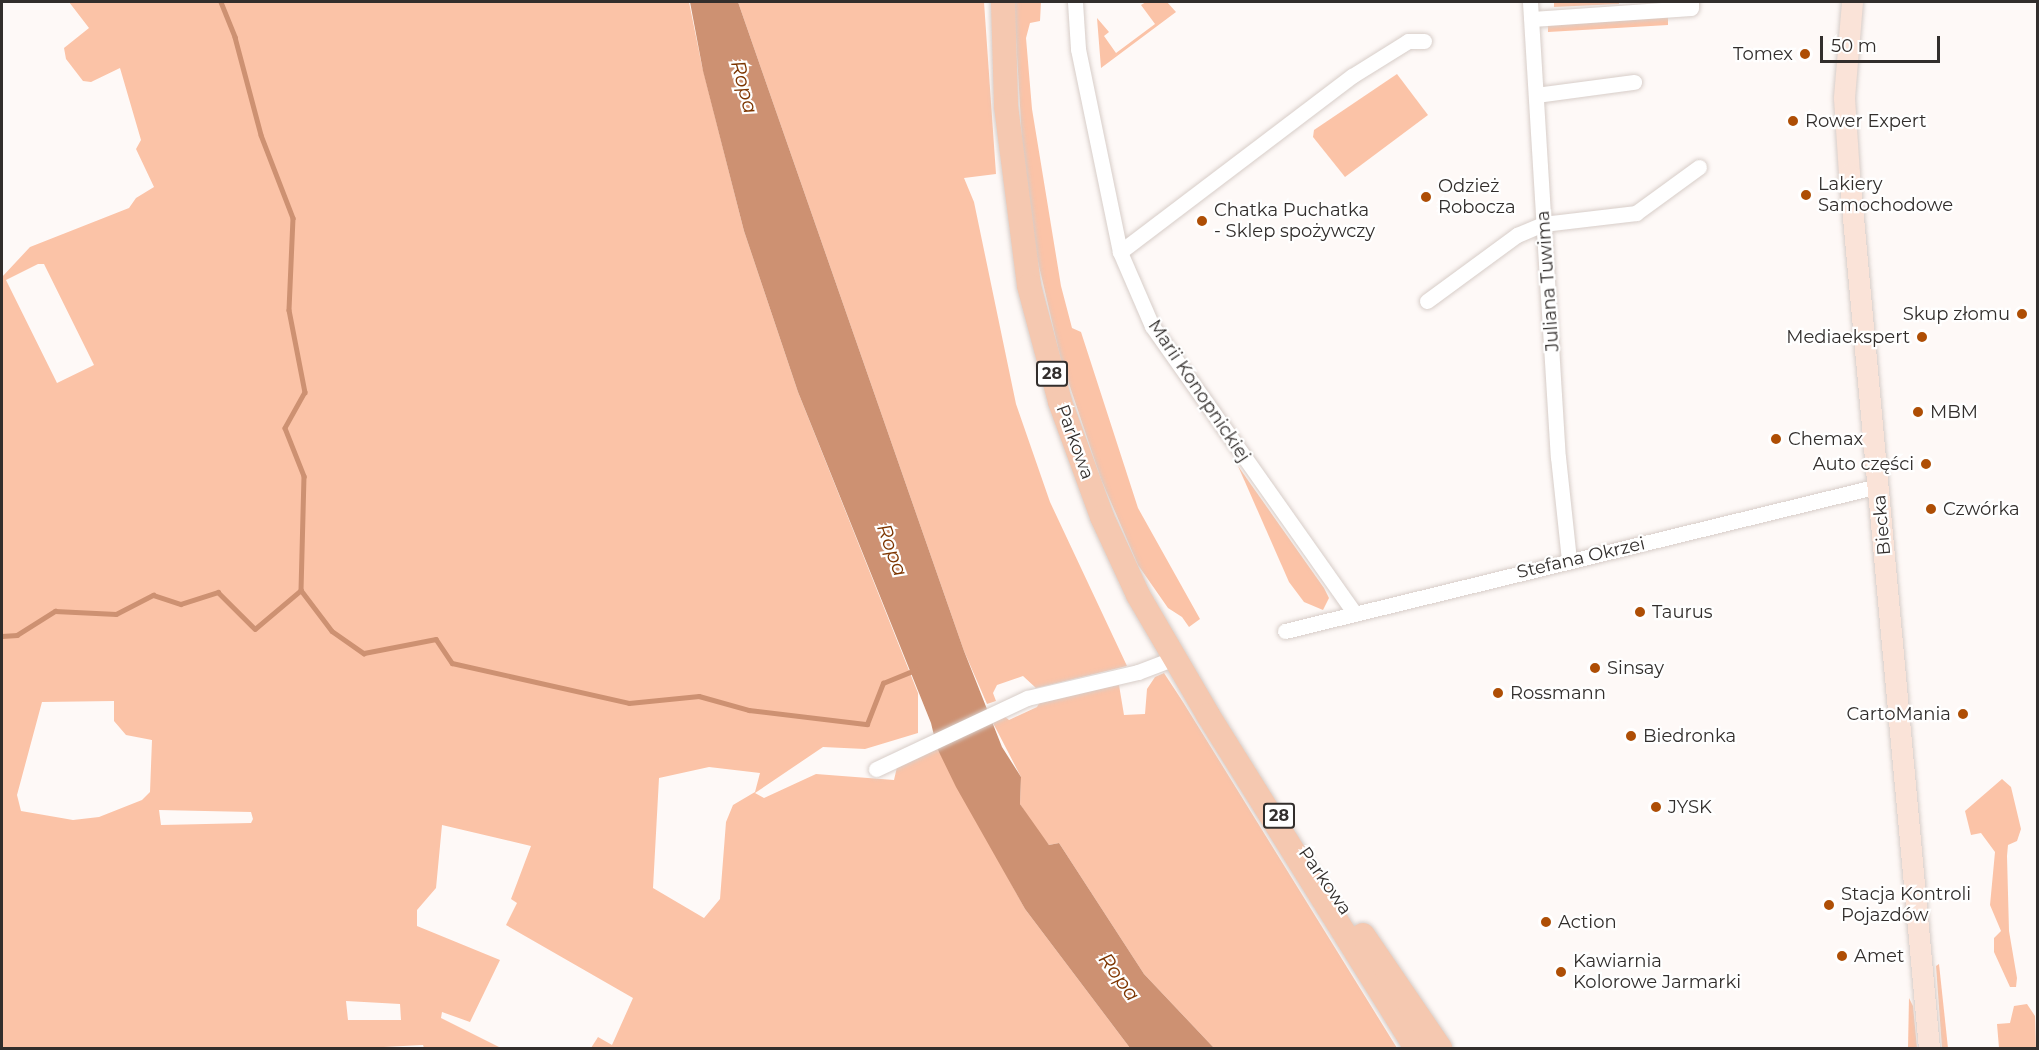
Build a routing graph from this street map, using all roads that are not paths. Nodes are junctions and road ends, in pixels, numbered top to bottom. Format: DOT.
graph roads {
  1 [pos="1004,2"];
  2 [pos="1076,2"];
  3 [pos="1530,2"];
  4 [pos="1691,2"];
  5 [pos="1852,2"];
  6 [pos="1532,19"];
  7 [pos="1424,41"];
  8 [pos="1634,82"];
  9 [pos="1536,95"];
  10 [pos="1699,167"];
  11 [pos="1543,224"];
  12 [pos="1120,252"];
  13 [pos="1427,301"];
  14 [pos="1878,486"];
  15 [pos="1569,560"];
  16 [pos="1355,614"];
  17 [pos="1285,632"];
  18 [pos="1175,658"];
  19 [pos="1208,715"];
  20 [pos="876,769"];
  21 [pos="1416,1048"];
  22 [pos="1440,1048"];
  23 [pos="1929,1048"];
  1 -- 18 [label="main road, Parkowa / 28"];
  2 -- 12 [label="street, Marii Konopnickiej"];
  3 -- 6 [label="street, Juliana Tuwima"];
  4 -- 6 [label="street"];
  5 -- 14 [label="street, Biecka"];
  6 -- 9 [label="street, Juliana Tuwima"];
  7 -- 12 [label="street"];
  8 -- 9 [label="street"];
  9 -- 11 [label="street, Juliana Tuwima"];
  10 -- 11 [label="street"];
  11 -- 13 [label="street"];
  11 -- 15 [label="street, Juliana Tuwima"];
  12 -- 16 [label="street, Marii Konopnickiej"];
  14 -- 15 [label="street, Stefana Okrzei"];
  14 -- 23 [label="street, Biecka"];
  15 -- 16 [label="street, Stefana Okrzei"];
  16 -- 17 [label="street, Stefana Okrzei"];
  18 -- 19 [label="main road, Parkowa / 28"];
  18 -- 20 [label="street"];
  19 -- 21 [label="main road, Parkowa / 28"];
  19 -- 22 [label="main road, Parkowa / 28"];
}
